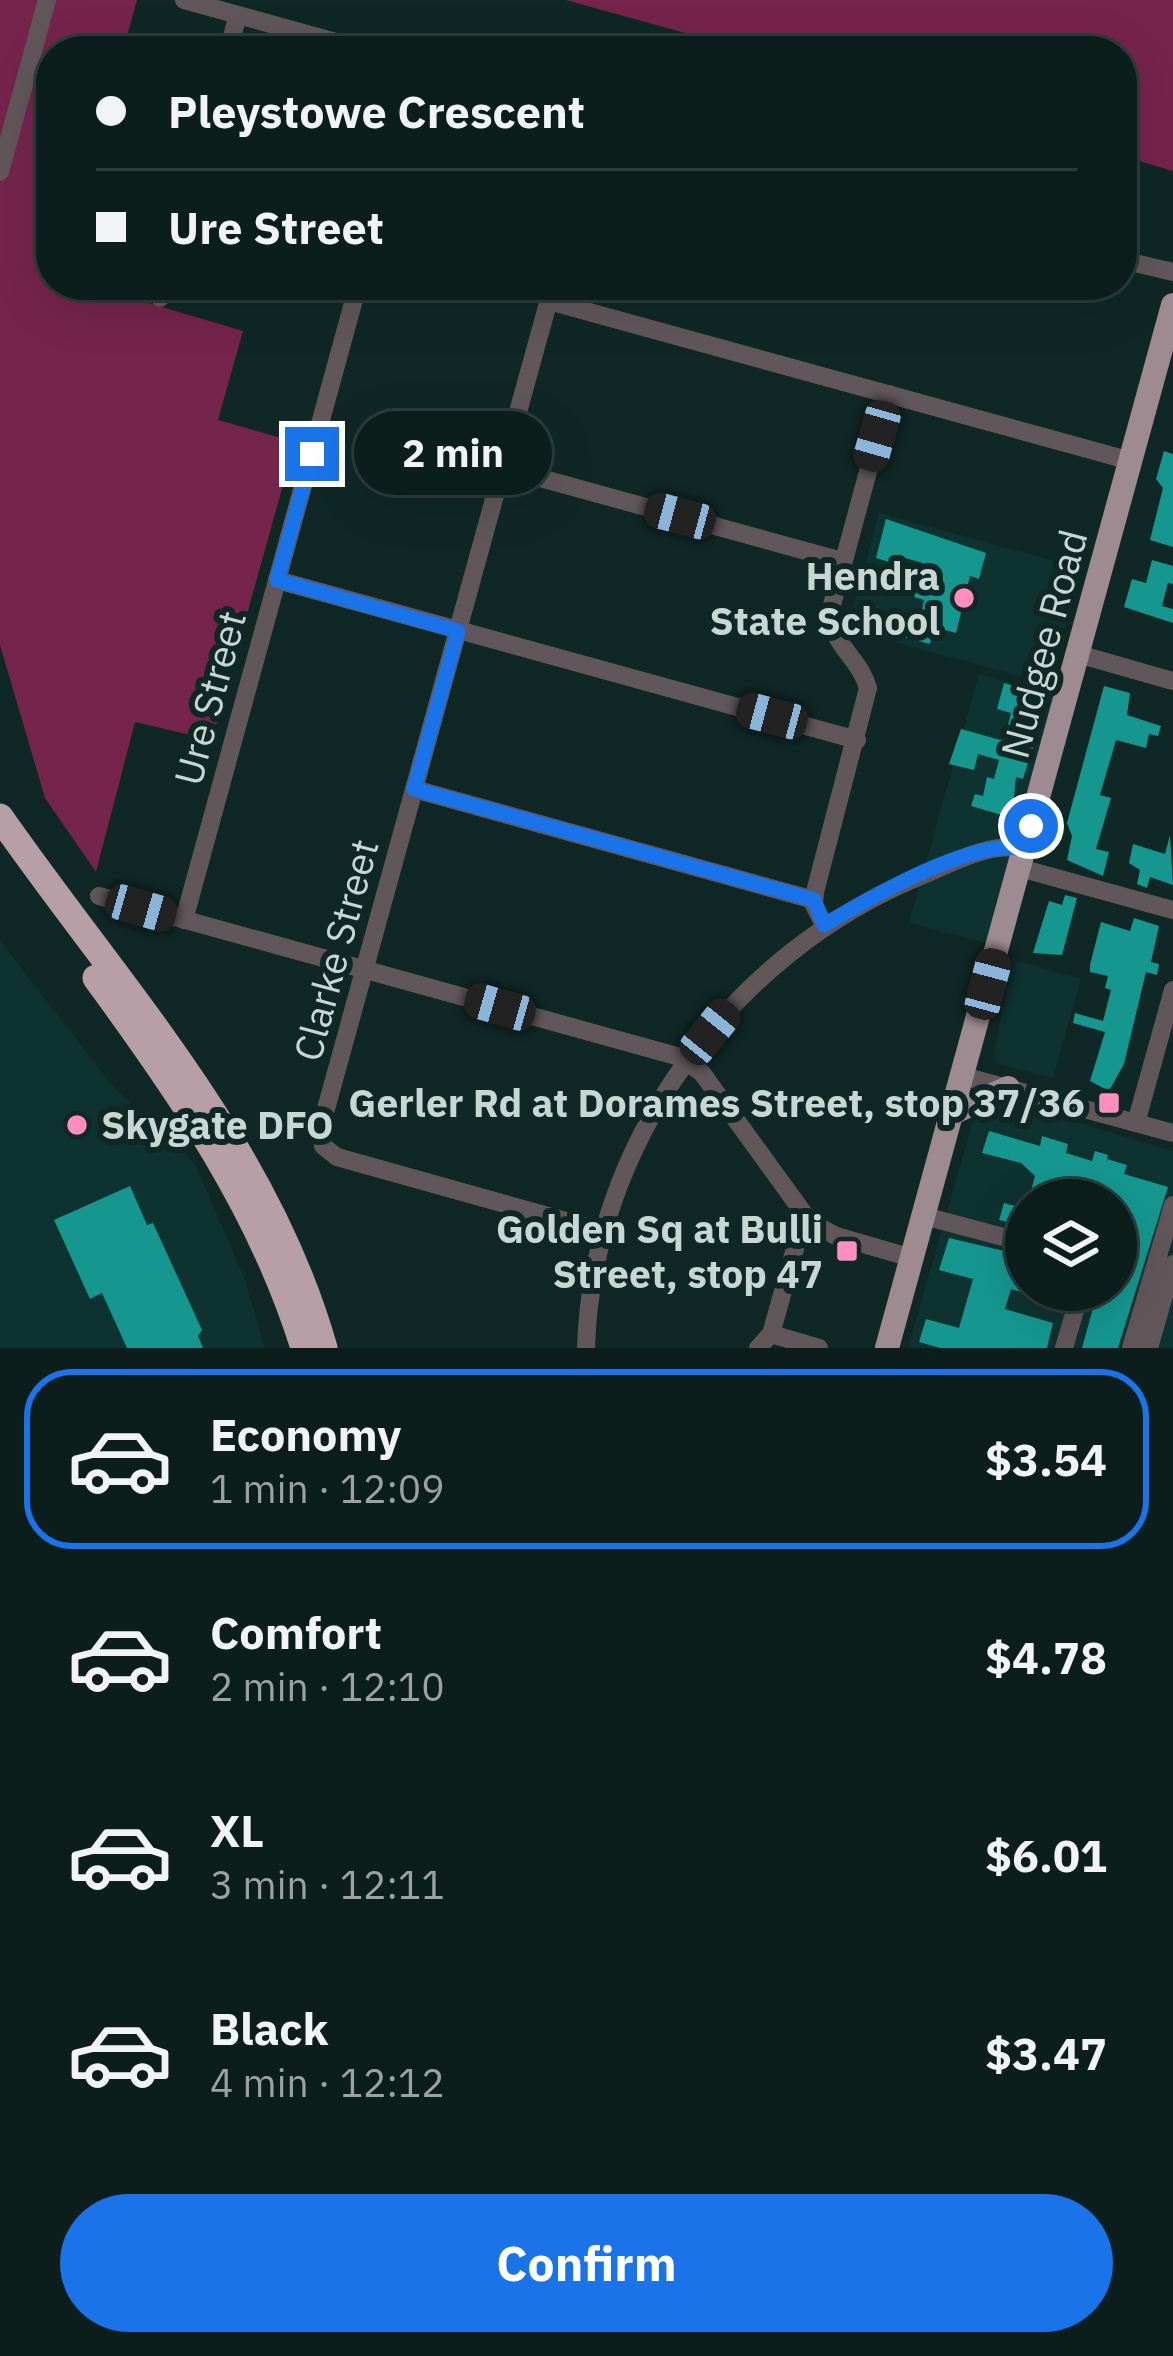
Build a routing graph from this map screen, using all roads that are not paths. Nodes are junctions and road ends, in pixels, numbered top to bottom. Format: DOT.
graph roads {
  1 [pos="47,0"];
  2 [pos="184,0"];
  3 [pos="238,15"];
  4 [pos="37,36"];
  5 [pos="232,36"];
  6 [pos="314,36"];
  7 [pos="36,40"];
  8 [pos="0,172"];
  9 [pos="1137,264"];
  10 [pos="1173,272"];
  11 [pos="354,300"];
  12 [pos="549,300"];
  13 [pos="574,300"];
  14 [pos="1173,305"];
  15 [pos="889,394"];
  16 [pos="1131,460"];
  17 [pos="504,468"];
  18 [pos="842,561"];
  19 [pos="277,580"];
  20 [pos="458,631"];
  21 [pos="1078,654"];
  22 [pos="1173,681"];
  23 [pos="857,740"];
  24 [pos="414,789"];
  25 [pos="0,818"];
  26 [pos="0,849"];
  27 [pos="1022,859"];
  28 [pos="98,896"];
  29 [pos="814,900"];
  30 [pos="1173,910"];
  31 [pos="184,920"];
  32 [pos="824,925"];
  33 [pos="364,970"];
  34 [pos="1173,990"];
  35 [pos="687,1060"];
  36 [pos="963,1076"];
  37 [pos="172,1082"];
  38 [pos="1008,1088"];
  39 [pos="952,1113"];
  40 [pos="1136,1123"];
  41 [pos="1173,1133"];
  42 [pos="1173,1205"];
  43 [pos="924,1216"];
  44 [pos="810,1222"];
  45 [pos="604,1232"];
  46 [pos="1005,1237"];
  47 [pos="912,1258"];
  48 [pos="1173,1264"];
  49 [pos="1075,1311"];
  50 [pos="764,1341"];
  51 [pos="284,1348"];
  52 [pos="304,1348"];
  53 [pos="324,1348"];
  54 [pos="586,1348"];
  55 [pos="819,1348"];
  56 [pos="887,1348"];
  57 [pos="1064,1348"];
  58 [pos="1131,1348"];
  59 [pos="1149,1348"];
  1 -- 4 [label="street"];
  2 -- 3 [label="street"];
  3 -- 5 [label="street"];
  3 -- 6 [label="street"];
  7 -- 8 [label="street"];
  9 -- 10 [label="street"];
  11 -- 19 [label="street, Ure Street"];
  12 -- 17 [label="street, Clarke Street"];
  13 -- 15 [label="street"];
  14 -- 16 [label="main road, Nudgee Road"];
  15 -- 16 [label="street"];
  15 -- 18 [label="street"];
  16 -- 21 [label="main road, Nudgee Road"];
  17 -- 18 [label="street"];
  17 -- 20 [label="street, Clarke Street"];
  18 -- 23 [label="street"];
  19 -- 20 [label="street"];
  19 -- 31 [label="street, Ure Street"];
  20 -- 23 [label="street"];
  20 -- 24 [label="street, Clarke Street"];
  21 -- 22 [label="street"];
  21 -- 27 [label="main road, Nudgee Road"];
  23 -- 29 [label="street"];
  24 -- 29 [label="street"];
  24 -- 33 [label="street, Clarke Street"];
  25 -- 53 [label="highway"];
  26 -- 37 [label="highway"];
  27 -- 30 [label="street"];
  27 -- 32 [label="street"];
  27 -- 36 [label="main road, Nudgee Road"];
  28 -- 31 [label="street"];
  29 -- 32 [label="street"];
  31 -- 33 [label="street"];
  32 -- 35 [label="street"];
  33 -- 35 [label="street"];
  33 -- 45 [label="street, Clarke Street"];
  34 -- 40 [label="street"];
  35 -- 44 [label="street"];
  35 -- 45 [label="street"];
  36 -- 38 [label="street"];
  36 -- 39 [label="main road, Nudgee Road"];
  37 -- 51 [label="highway"];
  37 -- 52 [label="highway"];
  38 -- 39 [label="main road"];
  38 -- 40 [label="street"];
  39 -- 43 [label="main road, Nudgee Road"];
  40 -- 41 [label="street"];
  42 -- 58 [label="street"];
  43 -- 46 [label="street"];
  43 -- 47 [label="main road, Nudgee Road"];
  44 -- 47 [label="street"];
  44 -- 50 [label="street"];
  45 -- 54 [label="street"];
  47 -- 56 [label="main road, Nudgee Road"];
  48 -- 59 [label="street"];
  49 -- 57 [label="street"];
  50 -- 55 [label="street"];
}
